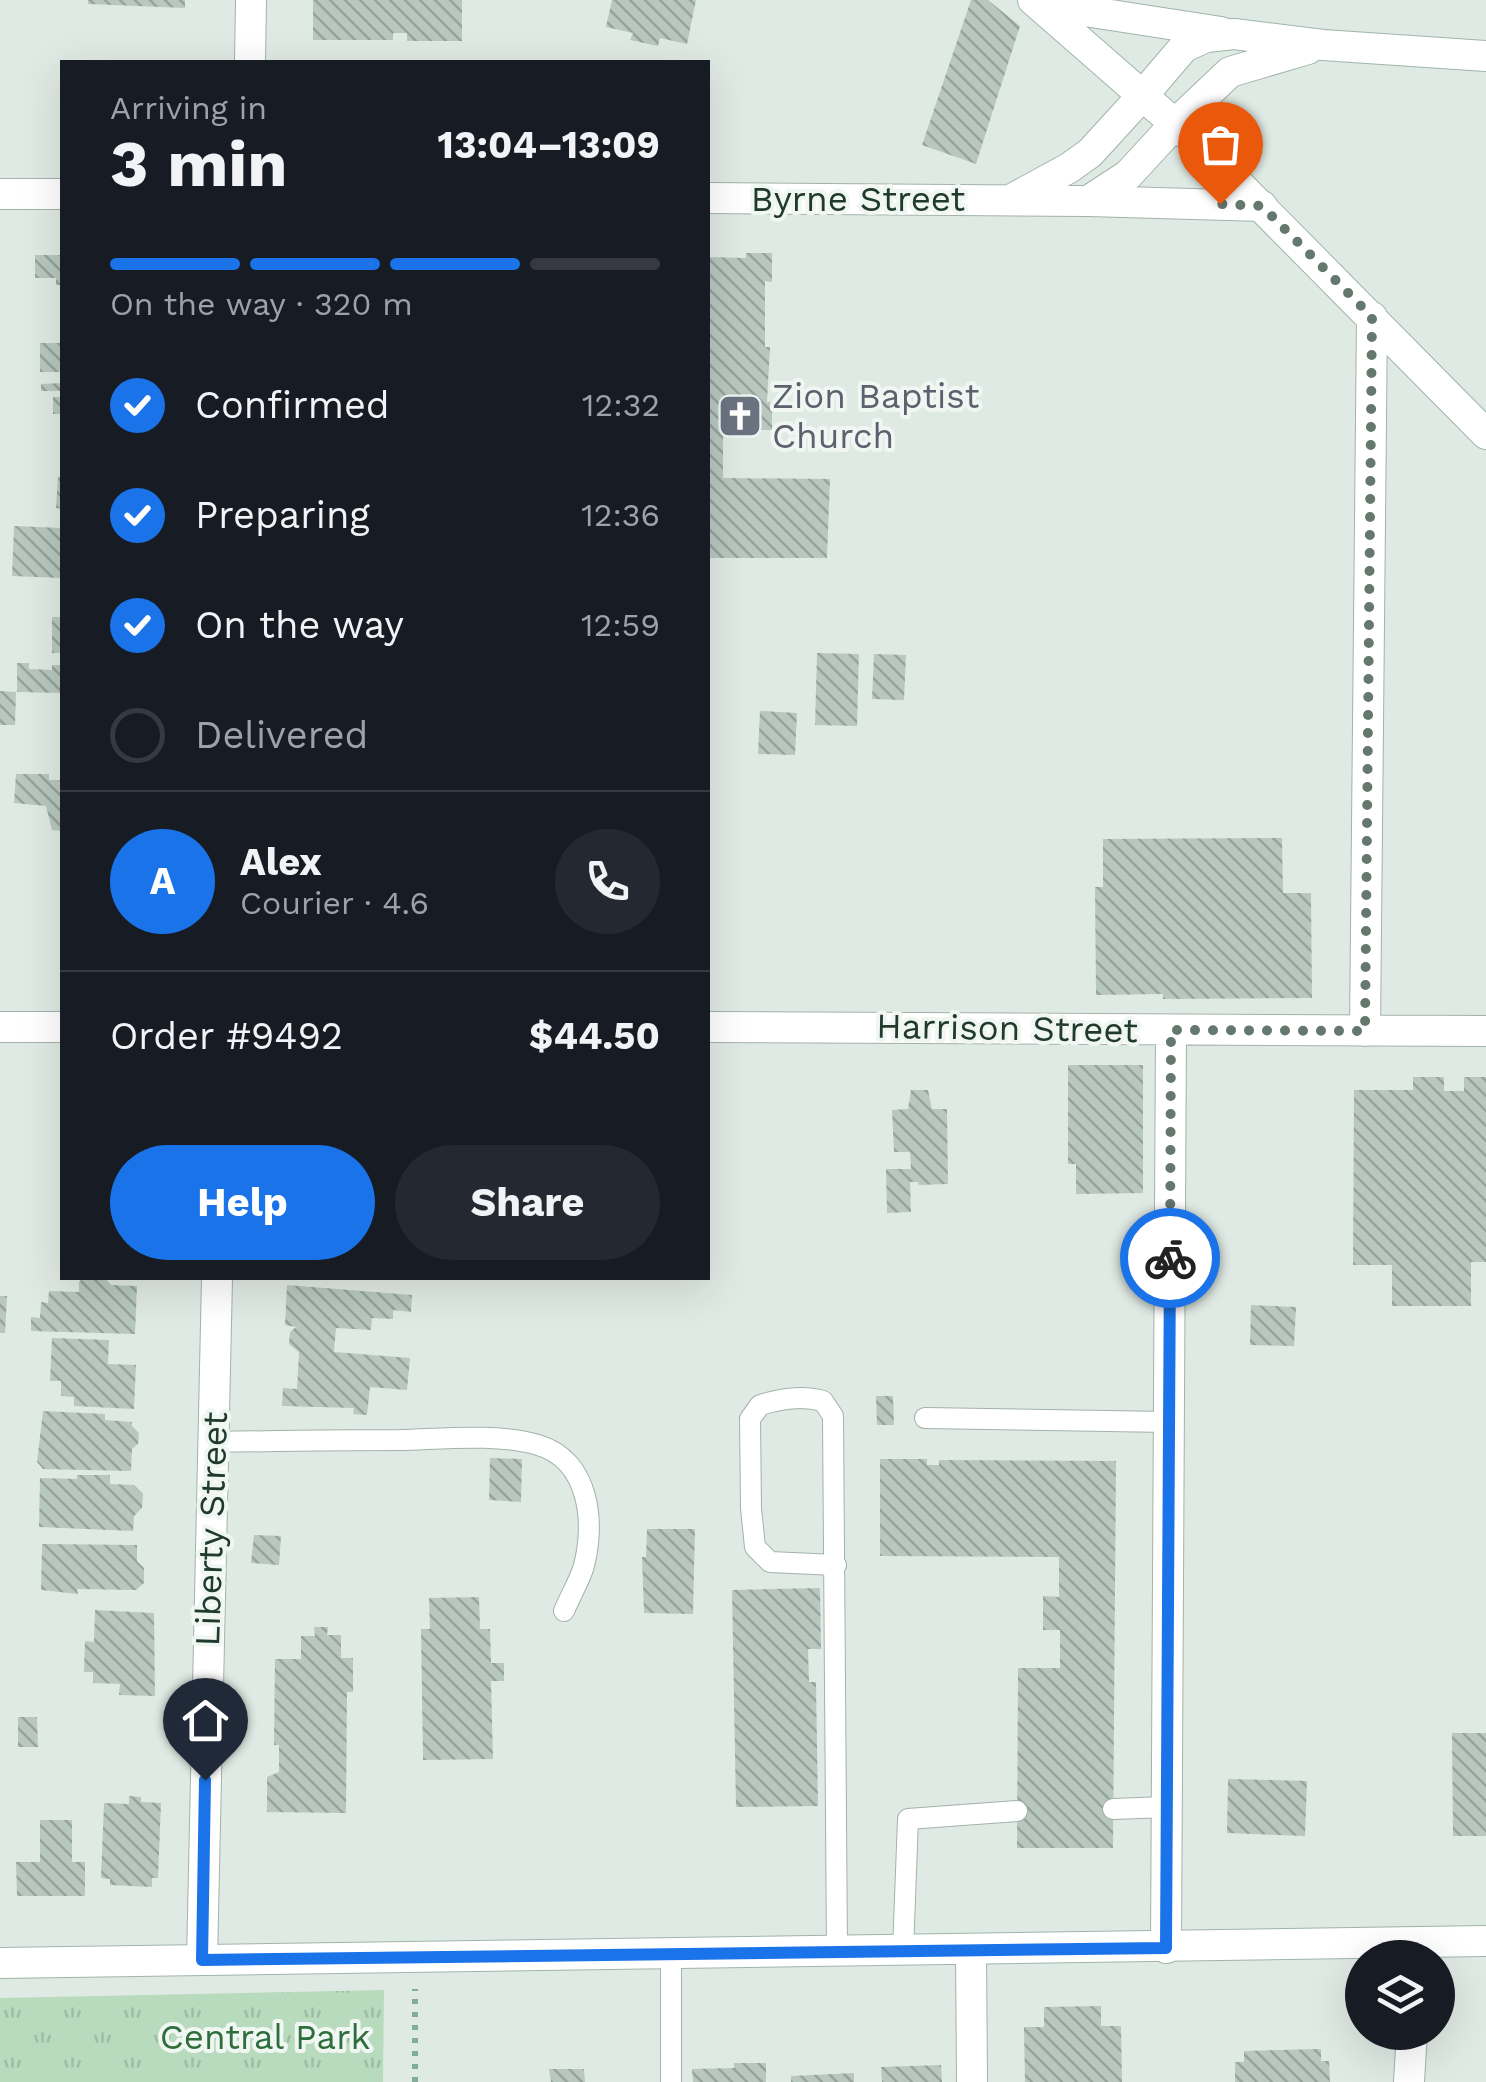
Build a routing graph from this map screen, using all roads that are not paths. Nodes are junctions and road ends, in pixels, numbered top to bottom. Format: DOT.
graph roads {
  1 [pos="251,0"];
  2 [pos="1036,2"];
  3 [pos="1234,34"];
  4 [pos="1323,45"];
  5 [pos="1486,56"];
  6 [pos="250,60"];
  7 [pos="1143,95"];
  8 [pos="1175,124"];
  9 [pos="0,194"];
  10 [pos="60,194"];
  11 [pos="710,198"];
  12 [pos="1008,200"];
  13 [pos="1088,201"];
  14 [pos="1262,206"];
  15 [pos="1372,317"];
  16 [pos="1486,434"];
  17 [pos="60,1026"];
  18 [pos="0,1027"];
  19 [pos="710,1027"];
  20 [pos="1171,1030"];
  21 [pos="1365,1031"];
  22 [pos="1486,1031"];
  23 [pos="216,1280"];
  24 [pos="925,1418"];
  25 [pos="1168,1422"];
  26 [pos="214,1442"];
  27 [pos="836,1565"];
  28 [pos="564,1611"];
  29 [pos="1166,1807"];
  30 [pos="1112,1809"];
  31 [pos="1017,1810"];
  32 [pos="1486,1941"];
  33 [pos="1455,1945"];
  34 [pos="1166,1948"];
  35 [pos="1345,1949"];
  36 [pos="971,1950"];
  37 [pos="903,1951"];
  38 [pos="836,1952"];
  39 [pos="671,1954"];
  40 [pos="202,1960"];
  41 [pos="0,1963"];
  42 [pos="1411,2050"];
  43 [pos="672,2082"];
  44 [pos="972,2082"];
  45 [pos="1410,2082"];
  1 -- 6 [label="street"];
  2 -- 3 [label="street"];
  2 -- 7 [label="street"];
  3 -- 4 [label="street"];
  3 -- 7 [label="street, Byrne Street"];
  4 -- 5 [label="street"];
  4 -- 8 [label="street"];
  7 -- 8 [label="street"];
  7 -- 12 [label="street, Byrne Street"];
  8 -- 13 [label="street"];
  8 -- 14 [label="street"];
  9 -- 10 [label="street"];
  11 -- 12 [label="street, Byrne Street"];
  12 -- 13 [label="street, Byrne Street"];
  13 -- 14 [label="street, Byrne Street"];
  14 -- 15 [label="street"];
  15 -- 16 [label="street"];
  15 -- 21 [label="street"];
  17 -- 18 [label="street"];
  19 -- 20 [label="street, Harrison Street"];
  20 -- 21 [label="street, Harrison Street"];
  20 -- 25 [label="street"];
  21 -- 22 [label="street, Harrison Street"];
  23 -- 26 [label="street, Liberty Street"];
  24 -- 25 [label="lane"];
  25 -- 29 [label="street"];
  26 -- 28 [label="lane"];
  26 -- 40 [label="street, Liberty Street"];
  27 -- 27 [label="lane"];
  27 -- 38 [label="lane"];
  29 -- 30 [label="lane"];
  29 -- 34 [label="street"];
  31 -- 37 [label="lane"];
  32 -- 33 [label="street"];
  34 -- 35 [label="street"];
  34 -- 36 [label="street"];
  36 -- 37 [label="street"];
  36 -- 44 [label="street"];
  37 -- 38 [label="street"];
  38 -- 39 [label="street"];
  39 -- 40 [label="street"];
  39 -- 43 [label="lane"];
  40 -- 41 [label="street"];
  42 -- 45 [label="street"];
}
